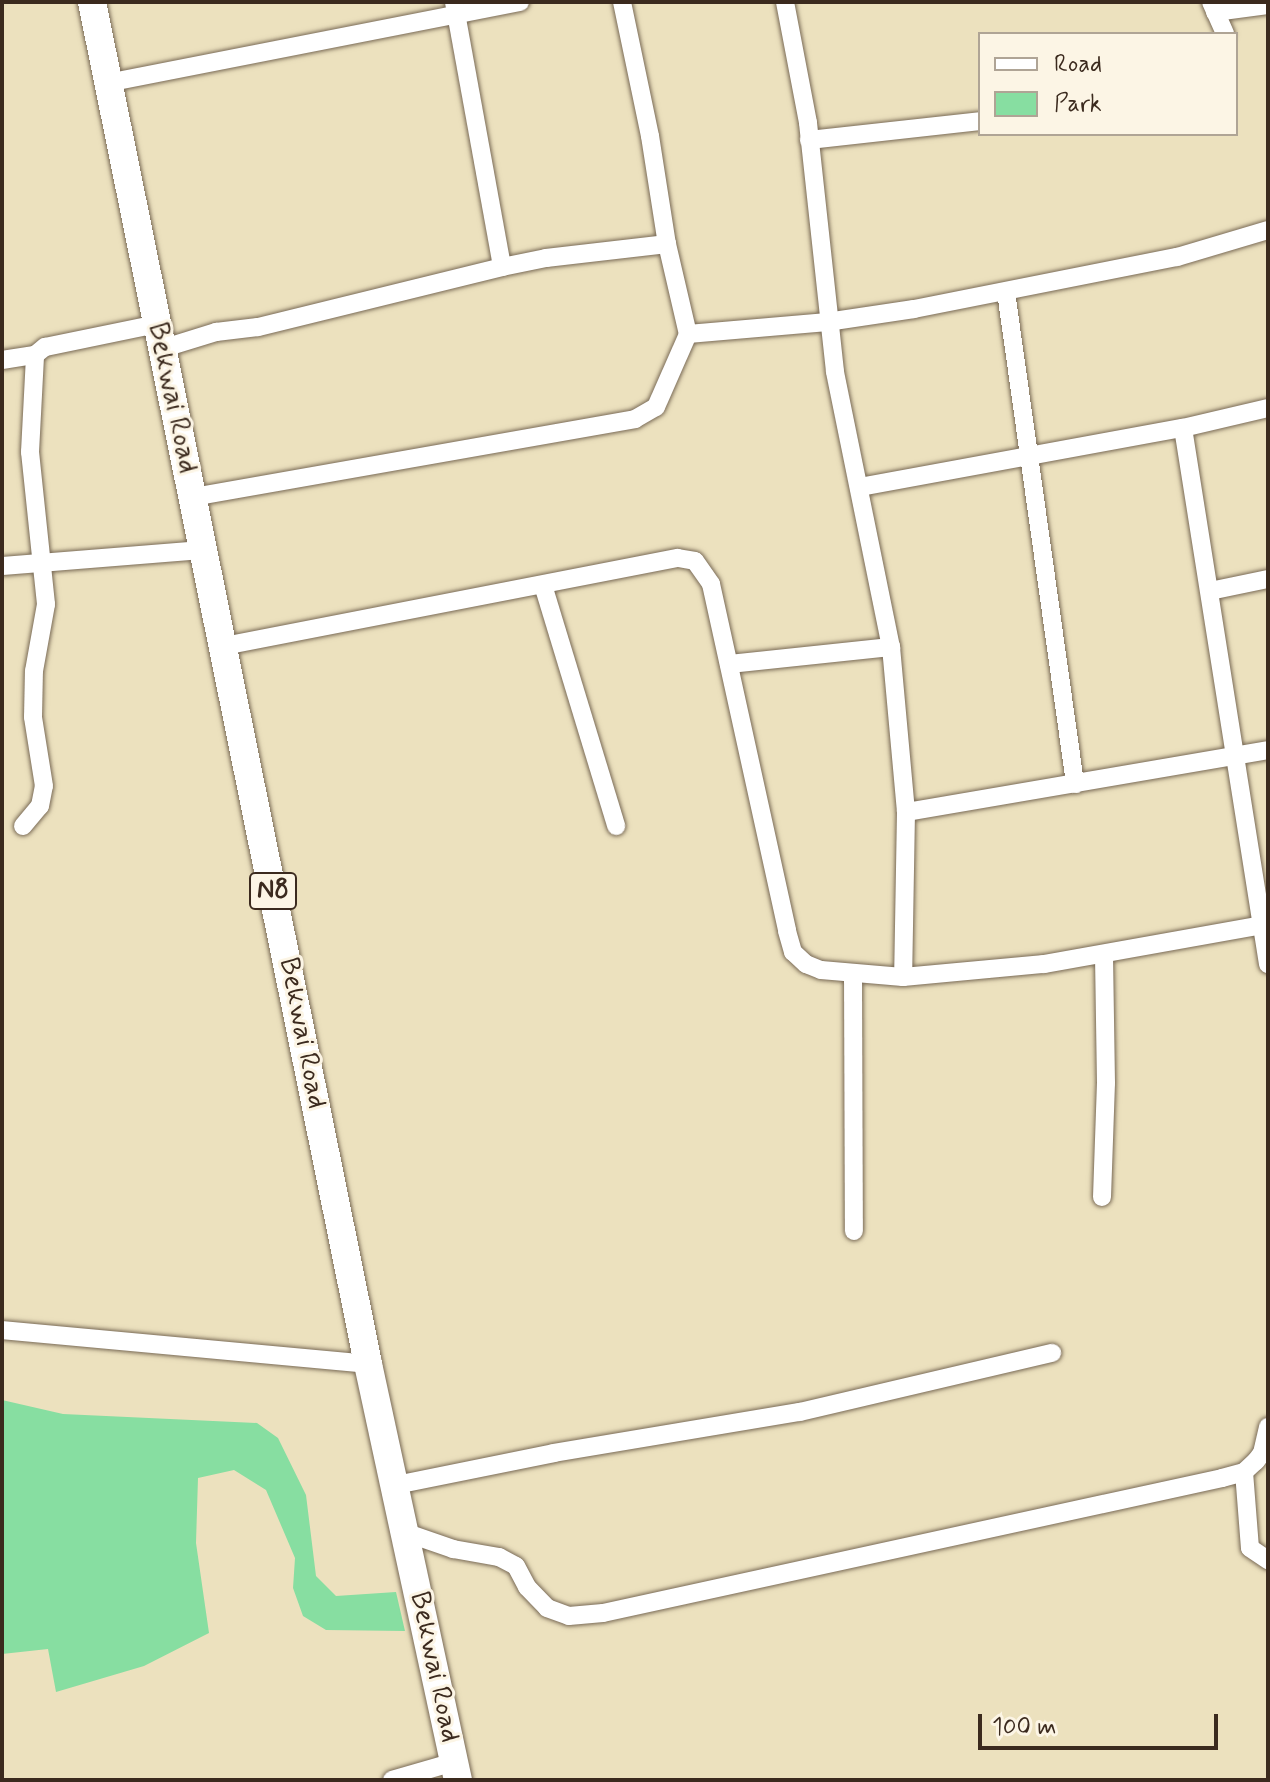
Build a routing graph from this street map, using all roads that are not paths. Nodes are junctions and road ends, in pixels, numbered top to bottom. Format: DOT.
graph roads {
  1 [pos="92,2"];
  2 [pos="520,2"];
  3 [pos="622,2"];
  4 [pos="785,2"];
  5 [pos="1268,5"];
  6 [pos="455,7"];
  7 [pos="1213,7"];
  8 [pos="1224,32"];
  9 [pos="107,83"];
  10 [pos="978,121"];
  11 [pos="809,140"];
  12 [pos="1268,230"];
  13 [pos="667,244"];
  14 [pos="502,267"];
  15 [pos="1006,292"];
  16 [pos="827,322"];
  17 [pos="688,334"];
  18 [pos="159,336"];
  19 [pos="35,355"];
  20 [pos="2,360"];
  21 [pos="1268,408"];
  22 [pos="1183,428"];
  23 [pos="1028,456"];
  24 [pos="860,487"];
  25 [pos="193,497"];
  26 [pos="202,550"];
  27 [pos="42,562"];
  28 [pos="2,566"];
  29 [pos="1268,579"];
  30 [pos="543,585"];
  31 [pos="1210,591"];
  32 [pos="224,646"];
  33 [pos="891,647"];
  34 [pos="729,664"];
  35 [pos="1268,750"];
  36 [pos="1237,757"];
  37 [pos="1075,784"];
  38 [pos="906,812"];
  39 [pos="23,826"];
  40 [pos="616,826"];
  41 [pos="1266,924"];
  42 [pos="1104,954"];
  43 [pos="1268,964"];
  44 [pos="853,973"];
  45 [pos="903,977"];
  46 [pos="1102,1197"];
  47 [pos="854,1231"];
  48 [pos="2,1330"];
  49 [pos="1052,1353"];
  50 [pos="368,1364"];
  51 [pos="1268,1427"];
  52 [pos="1244,1472"];
  53 [pos="396,1485"];
  54 [pos="407,1533"];
  55 [pos="1268,1560"];
  56 [pos="456,1771"];
  57 [pos="392,1780"];
  1 -- 9 [label="highway, Bekwai Road / N8"];
  2 -- 6 [label="street"];
  3 -- 13 [label="street"];
  4 -- 11 [label="street"];
  5 -- 7 [label="street"];
  6 -- 9 [label="street"];
  6 -- 14 [label="street"];
  7 -- 8 [label="street"];
  9 -- 18 [label="highway, Bekwai Road / N8"];
  10 -- 11 [label="street"];
  11 -- 16 [label="street"];
  12 -- 15 [label="street"];
  13 -- 14 [label="street"];
  13 -- 17 [label="street"];
  14 -- 18 [label="street"];
  15 -- 16 [label="street"];
  15 -- 23 [label="street"];
  16 -- 17 [label="street"];
  16 -- 24 [label="street"];
  17 -- 25 [label="street"];
  18 -- 19 [label="street"];
  18 -- 25 [label="highway, Bekwai Road / N8"];
  19 -- 20 [label="street"];
  19 -- 27 [label="street"];
  21 -- 22 [label="street"];
  22 -- 23 [label="street"];
  22 -- 31 [label="street"];
  23 -- 24 [label="street"];
  23 -- 37 [label="street"];
  24 -- 33 [label="street"];
  25 -- 26 [label="highway, Bekwai Road / N8"];
  26 -- 27 [label="street"];
  26 -- 32 [label="highway, Bekwai Road / N8"];
  27 -- 28 [label="street"];
  27 -- 39 [label="street"];
  29 -- 31 [label="street"];
  30 -- 32 [label="street"];
  30 -- 34 [label="street"];
  30 -- 40 [label="street"];
  31 -- 36 [label="street"];
  32 -- 50 [label="highway, Bekwai Road / N8"];
  33 -- 34 [label="street"];
  33 -- 38 [label="street"];
  34 -- 44 [label="street"];
  35 -- 36 [label="street"];
  36 -- 37 [label="street"];
  36 -- 41 [label="street"];
  37 -- 38 [label="street"];
  38 -- 45 [label="street"];
  41 -- 42 [label="street"];
  41 -- 43 [label="street"];
  42 -- 45 [label="street"];
  42 -- 46 [label="street"];
  44 -- 45 [label="street"];
  44 -- 47 [label="street"];
  48 -- 50 [label="street"];
  49 -- 53 [label="street"];
  50 -- 53 [label="highway, Bekwai Road / N8"];
  51 -- 52 [label="street"];
  52 -- 54 [label="street"];
  52 -- 55 [label="street"];
  53 -- 54 [label="highway, Bekwai Road / N8"];
  54 -- 56 [label="highway, Bekwai Road / N8"];
  56 -- 57 [label="street"];
}
